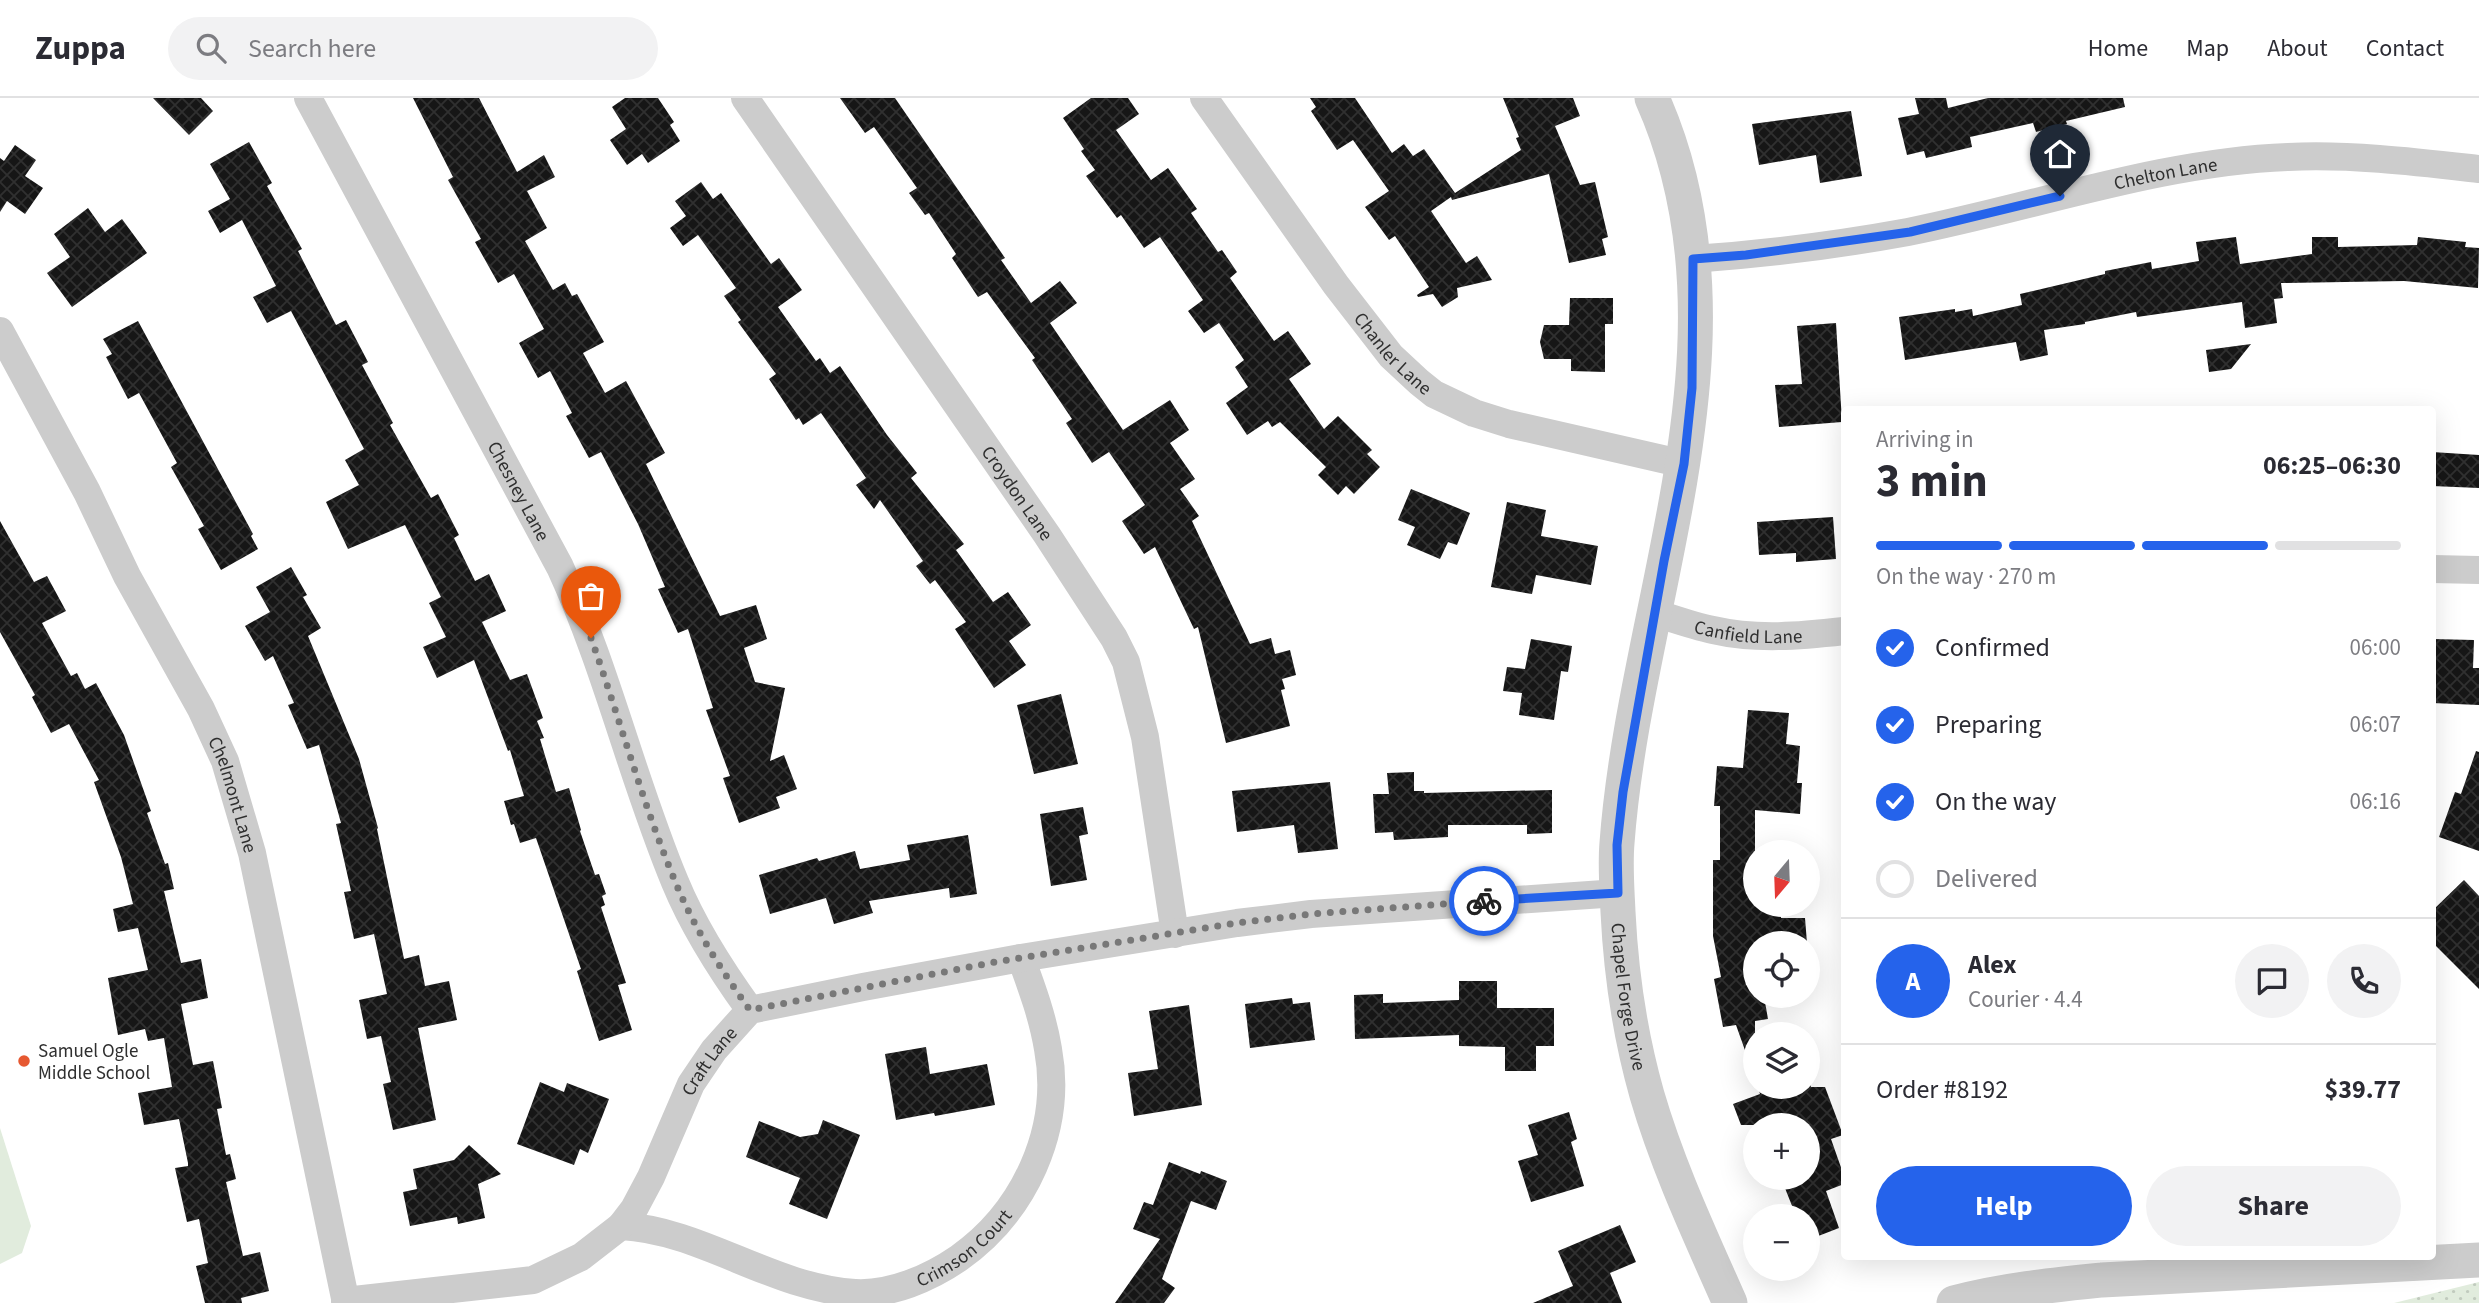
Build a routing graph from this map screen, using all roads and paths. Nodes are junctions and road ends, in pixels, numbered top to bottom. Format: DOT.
graph roads {
  1 [pos="308,98"];
  2 [pos="746,98"];
  3 [pos="1204,98"];
  4 [pos="1652,98"];
  5 [pos="2479,169"];
  6 [pos="1693,259"];
  7 [pos="0,331"];
  8 [pos="1684,464"];
  9 [pos="2436,569"];
  10 [pos="2479,570"];
  11 [pos="1655,613"];
  12 [pos="1841,631"];
  13 [pos="1618,893"];
  14 [pos="1175,934"];
  15 [pos="1021,958"];
  16 [pos="750,1010"];
  17 [pos="621,1226"];
  18 [pos="2479,1260"];
  19 [pos="1970,1301"];
  20 [pos="346,1302"];
  21 [pos="1730,1303"];
  1 -- 16 [label="street, Chesney Lane"];
  2 -- 14 [label="street, Croydon Lane"];
  3 -- 8 [label="street, Chanler Lane"];
  4 -- 6 [label="street, Chapel Forge Drive"];
  5 -- 6 [label="street, Chelton Lane"];
  6 -- 8 [label="street, Chapel Forge Drive"];
  7 -- 20 [label="street, Chelmont Lane"];
  8 -- 11 [label="street, Chapel Forge Drive"];
  9 -- 10 [label="street"];
  11 -- 12 [label="street, Canfield Lane"];
  11 -- 13 [label="street, Chapel Forge Drive"];
  13 -- 14 [label="street, Craft Lane"];
  13 -- 21 [label="street, Chapel Forge Drive"];
  14 -- 15 [label="street, Craft Lane"];
  15 -- 16 [label="street, Craft Lane"];
  15 -- 17 [label="street, Crimson Court"];
  16 -- 17 [label="street, Craft Lane"];
  17 -- 20 [label="street, Craft Lane"];
  18 -- 19 [label="street"];
}
